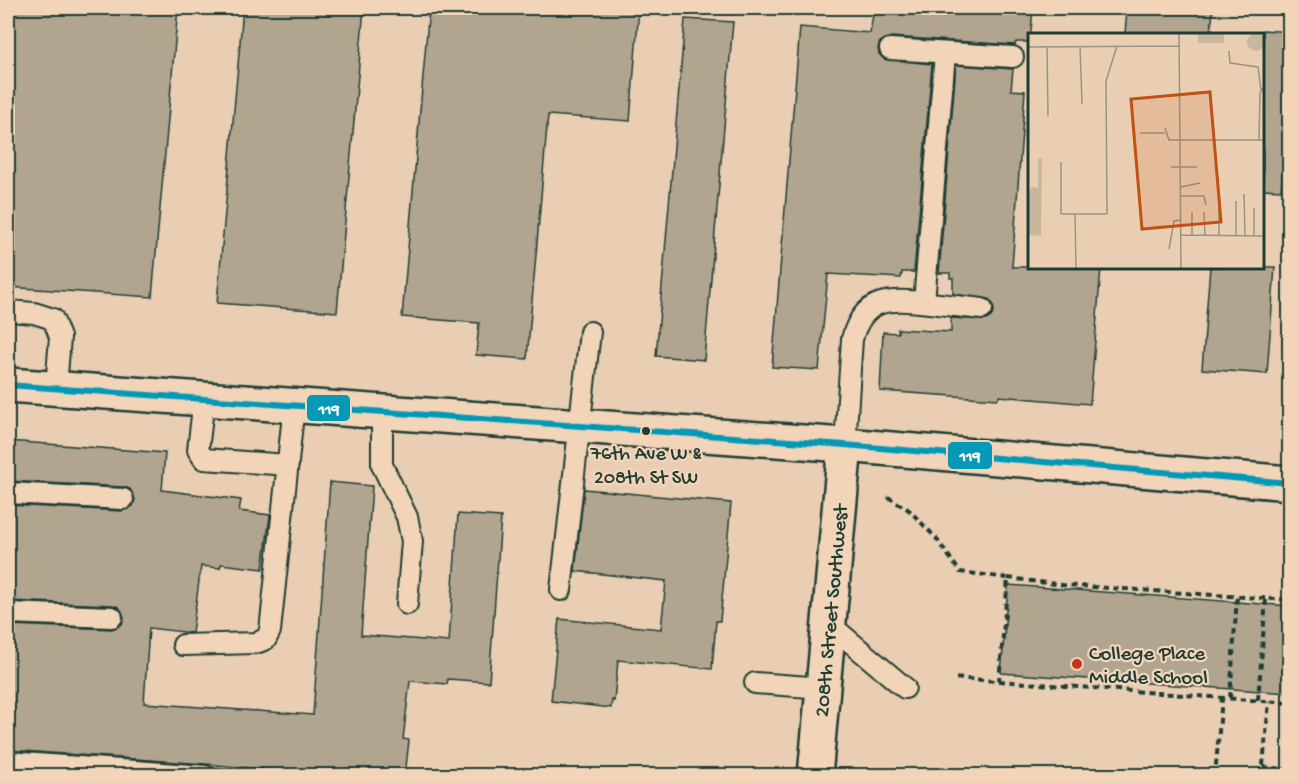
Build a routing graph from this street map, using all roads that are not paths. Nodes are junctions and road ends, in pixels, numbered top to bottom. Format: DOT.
graph roads {
  1 [pos="890,49"];
  2 [pos="945,54"];
  3 [pos="1013,57"];
  4 [pos="924,302"];
  5 [pos="982,309"];
  6 [pos="8,310"];
  7 [pos="590,332"];
  8 [pos="8,385"];
  9 [pos="57,388"];
  10 [pos="204,399"];
  11 [pos="294,405"];
  12 [pos="382,412"];
  13 [pos="581,426"];
  14 [pos="845,445"];
  15 [pos="288,465"];
  16 [pos="1290,483"];
  17 [pos="8,493"];
  18 [pos="123,499"];
  19 [pos="561,590"];
  20 [pos="407,603"];
  21 [pos="8,613"];
  22 [pos="112,617"];
  23 [pos="828,623"];
  24 [pos="183,645"];
  25 [pos="755,683"];
  26 [pos="823,688"];
  27 [pos="905,688"];
  28 [pos="8,762"];
  29 [pos="205,776"];
  30 [pos="815,776"];
  1 -- 2 [label="lane"];
  2 -- 3 [label="lane"];
  2 -- 4 [label="lane"];
  4 -- 5 [label="lane"];
  4 -- 14 [label="lane"];
  6 -- 9 [label="lane"];
  7 -- 13 [label="lane"];
  8 -- 9 [label="street"];
  9 -- 10 [label="street"];
  10 -- 11 [label="street"];
  10 -- 15 [label="lane"];
  11 -- 12 [label="street"];
  11 -- 15 [label="lane"];
  12 -- 13 [label="street"];
  12 -- 20 [label="lane"];
  13 -- 14 [label="street"];
  13 -- 19 [label="lane"];
  14 -- 16 [label="street"];
  14 -- 23 [label="street, 208th Street Southwest"];
  15 -- 24 [label="lane"];
  17 -- 18 [label="lane"];
  21 -- 22 [label="lane"];
  23 -- 26 [label="street, 208th Street Southwest"];
  23 -- 27 [label="lane"];
  25 -- 26 [label="lane"];
  26 -- 30 [label="street, 208th Street Southwest"];
  28 -- 29 [label="lane"];
}
